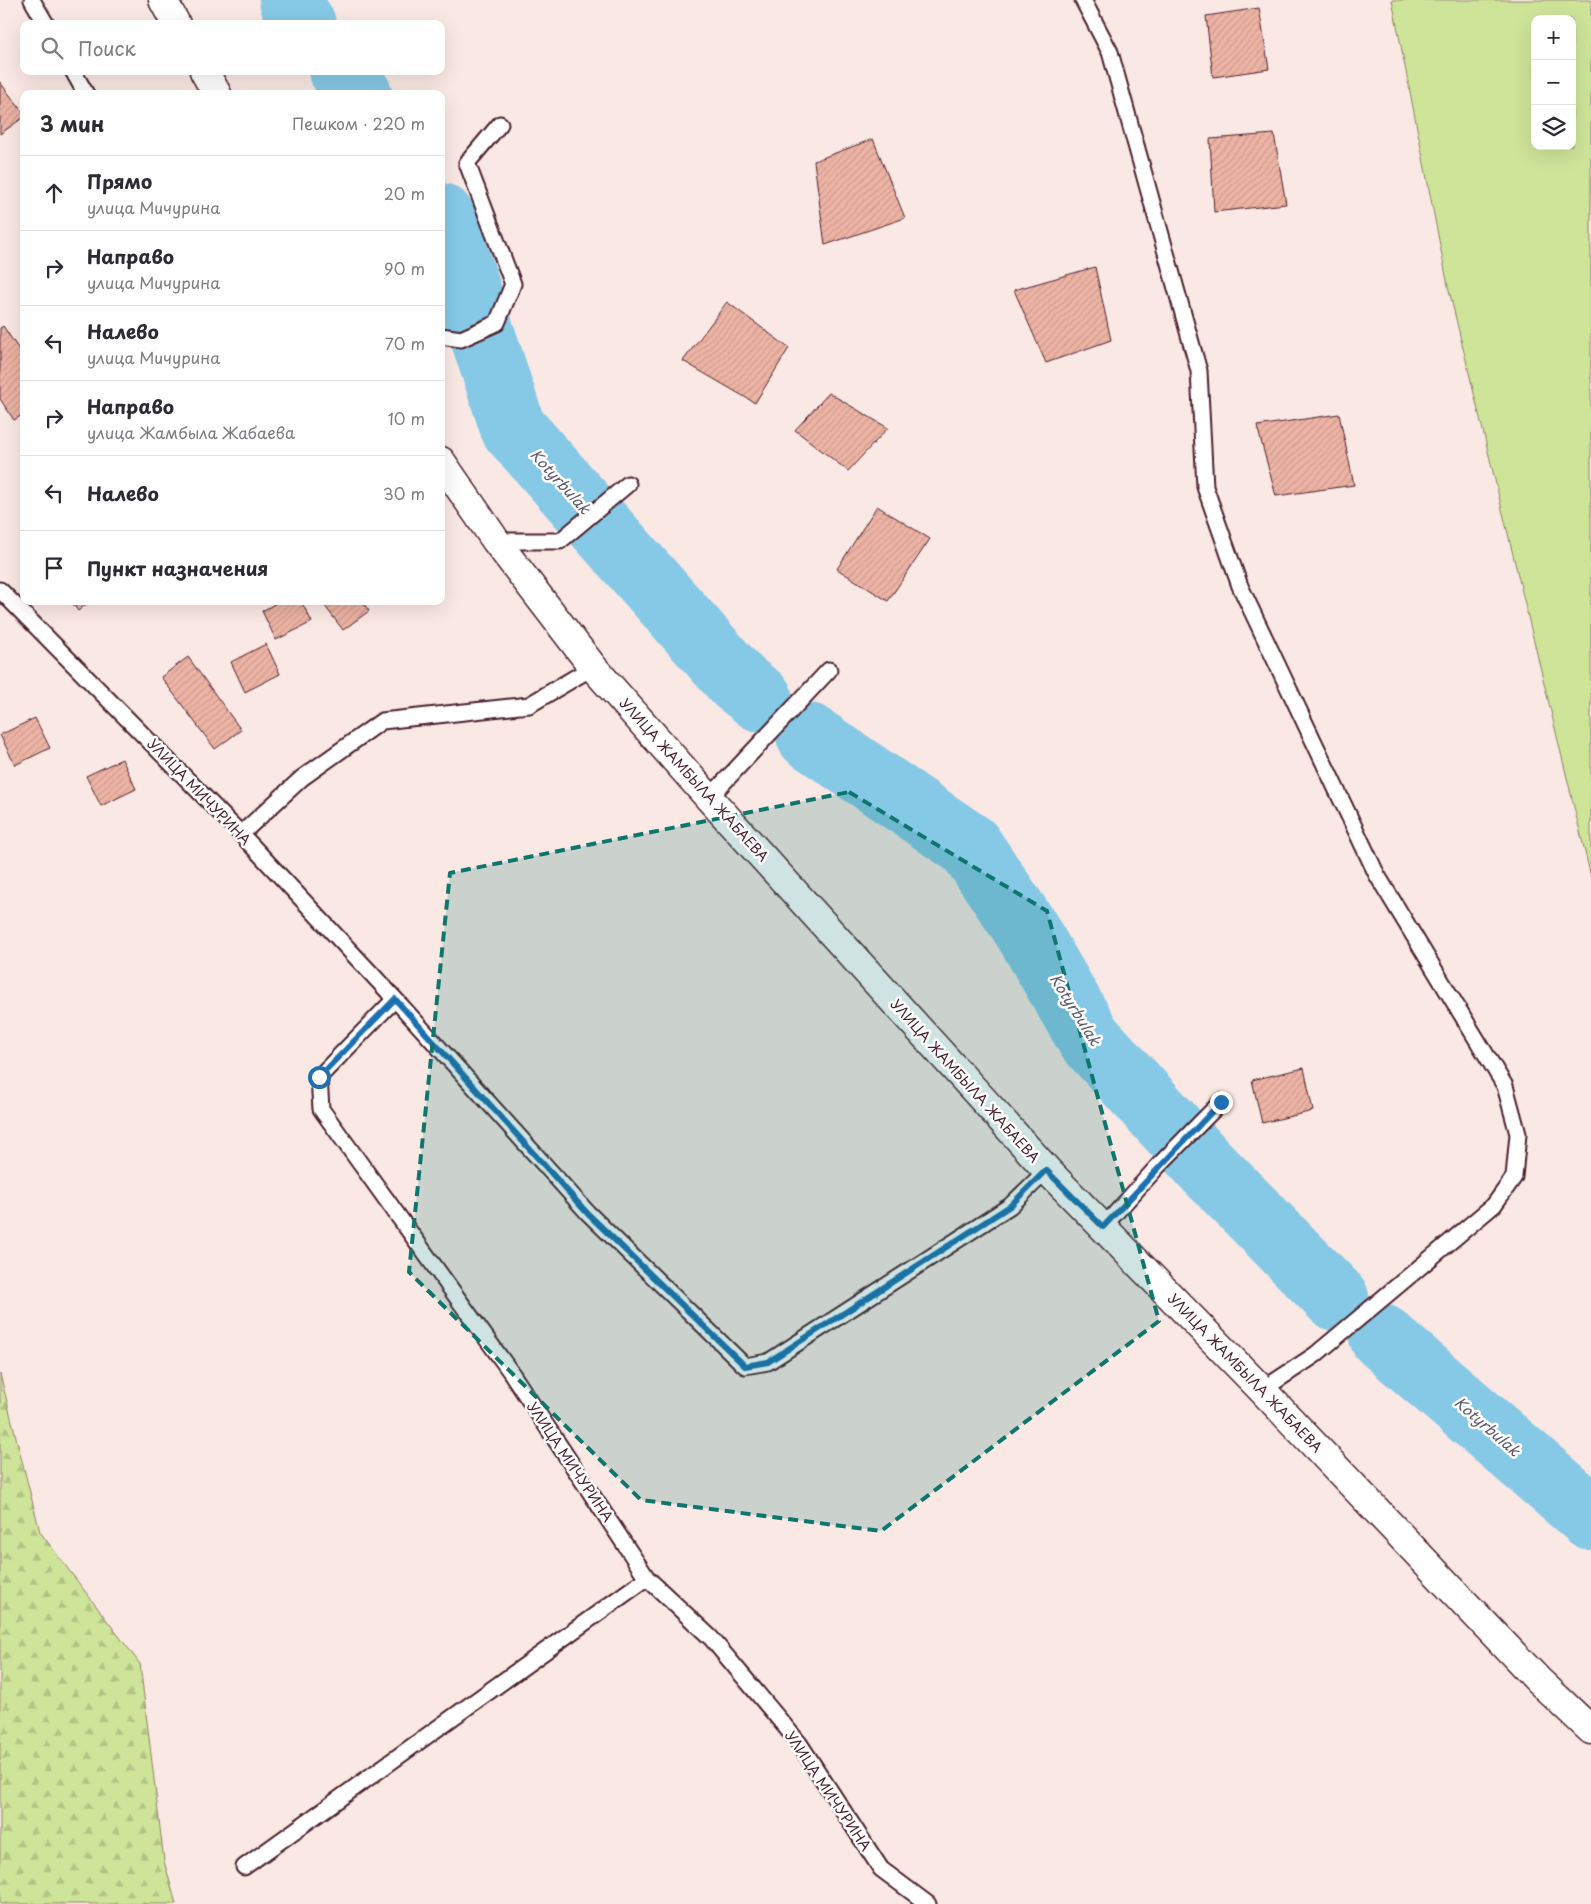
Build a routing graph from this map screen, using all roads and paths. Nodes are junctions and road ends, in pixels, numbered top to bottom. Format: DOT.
graph roads {
  1 [pos="32,0"];
  2 [pos="163,0"];
  3 [pos="1083,0"];
  4 [pos="44,20"];
  5 [pos="174,20"];
  6 [pos="75,75"];
  7 [pos="206,75"];
  8 [pos="84,90"];
  9 [pos="215,90"];
  10 [pos="500,124"];
  11 [pos="445,337"];
  12 [pos="445,467"];
  13 [pos="628,484"];
  14 [pos="496,541"];
  15 [pos="0,590"];
  16 [pos="594,667"];
  17 [pos="829,670"];
  18 [pos="709,798"];
  19 [pos="241,834"];
  20 [pos="395,999"];
  21 [pos="1221,1102"];
  22 [pos="1046,1170"];
  23 [pos="1103,1227"];
  24 [pos="1262,1390"];
  25 [pos="647,1578"];
  26 [pos="1591,1730"];
  27 [pos="244,1867"];
  28 [pos="928,1904"];
  1 -- 4 [label="lane"];
  2 -- 5 [label="street"];
  3 -- 24 [label="lane"];
  6 -- 8 [label="lane"];
  7 -- 9 [label="street"];
  10 -- 11 [label="lane"];
  12 -- 14 [label="street, УЛИЦА ЖАМБЫЛА ЖАБАЕВА"];
  13 -- 14 [label="lane"];
  14 -- 16 [label="street, УЛИЦА ЖАМБЫЛА ЖАБАЕВА"];
  15 -- 19 [label="lane, УЛИЦА МИЧУРИНА"];
  16 -- 18 [label="street, УЛИЦА ЖАМБЫЛА ЖАБАЕВА"];
  16 -- 19 [label="lane"];
  17 -- 18 [label="lane"];
  18 -- 22 [label="street, УЛИЦА ЖАМБЫЛА ЖАБАЕВА"];
  19 -- 20 [label="lane, УЛИЦА МИЧУРИНА"];
  20 -- 22 [label="lane, УЛИЦА МИЧУРИНА"];
  20 -- 25 [label="lane, УЛИЦА МИЧУРИНА"];
  21 -- 23 [label="lane"];
  22 -- 23 [label="street, УЛИЦА ЖАМБЫЛА ЖАБАЕВА"];
  23 -- 24 [label="street, УЛИЦА ЖАМБЫЛА ЖАБАЕВА"];
  24 -- 26 [label="street, УЛИЦА ЖАМБЫЛА ЖАБАЕВА"];
  25 -- 27 [label="lane"];
  25 -- 28 [label="lane, УЛИЦА МИЧУРИНА"];
}
